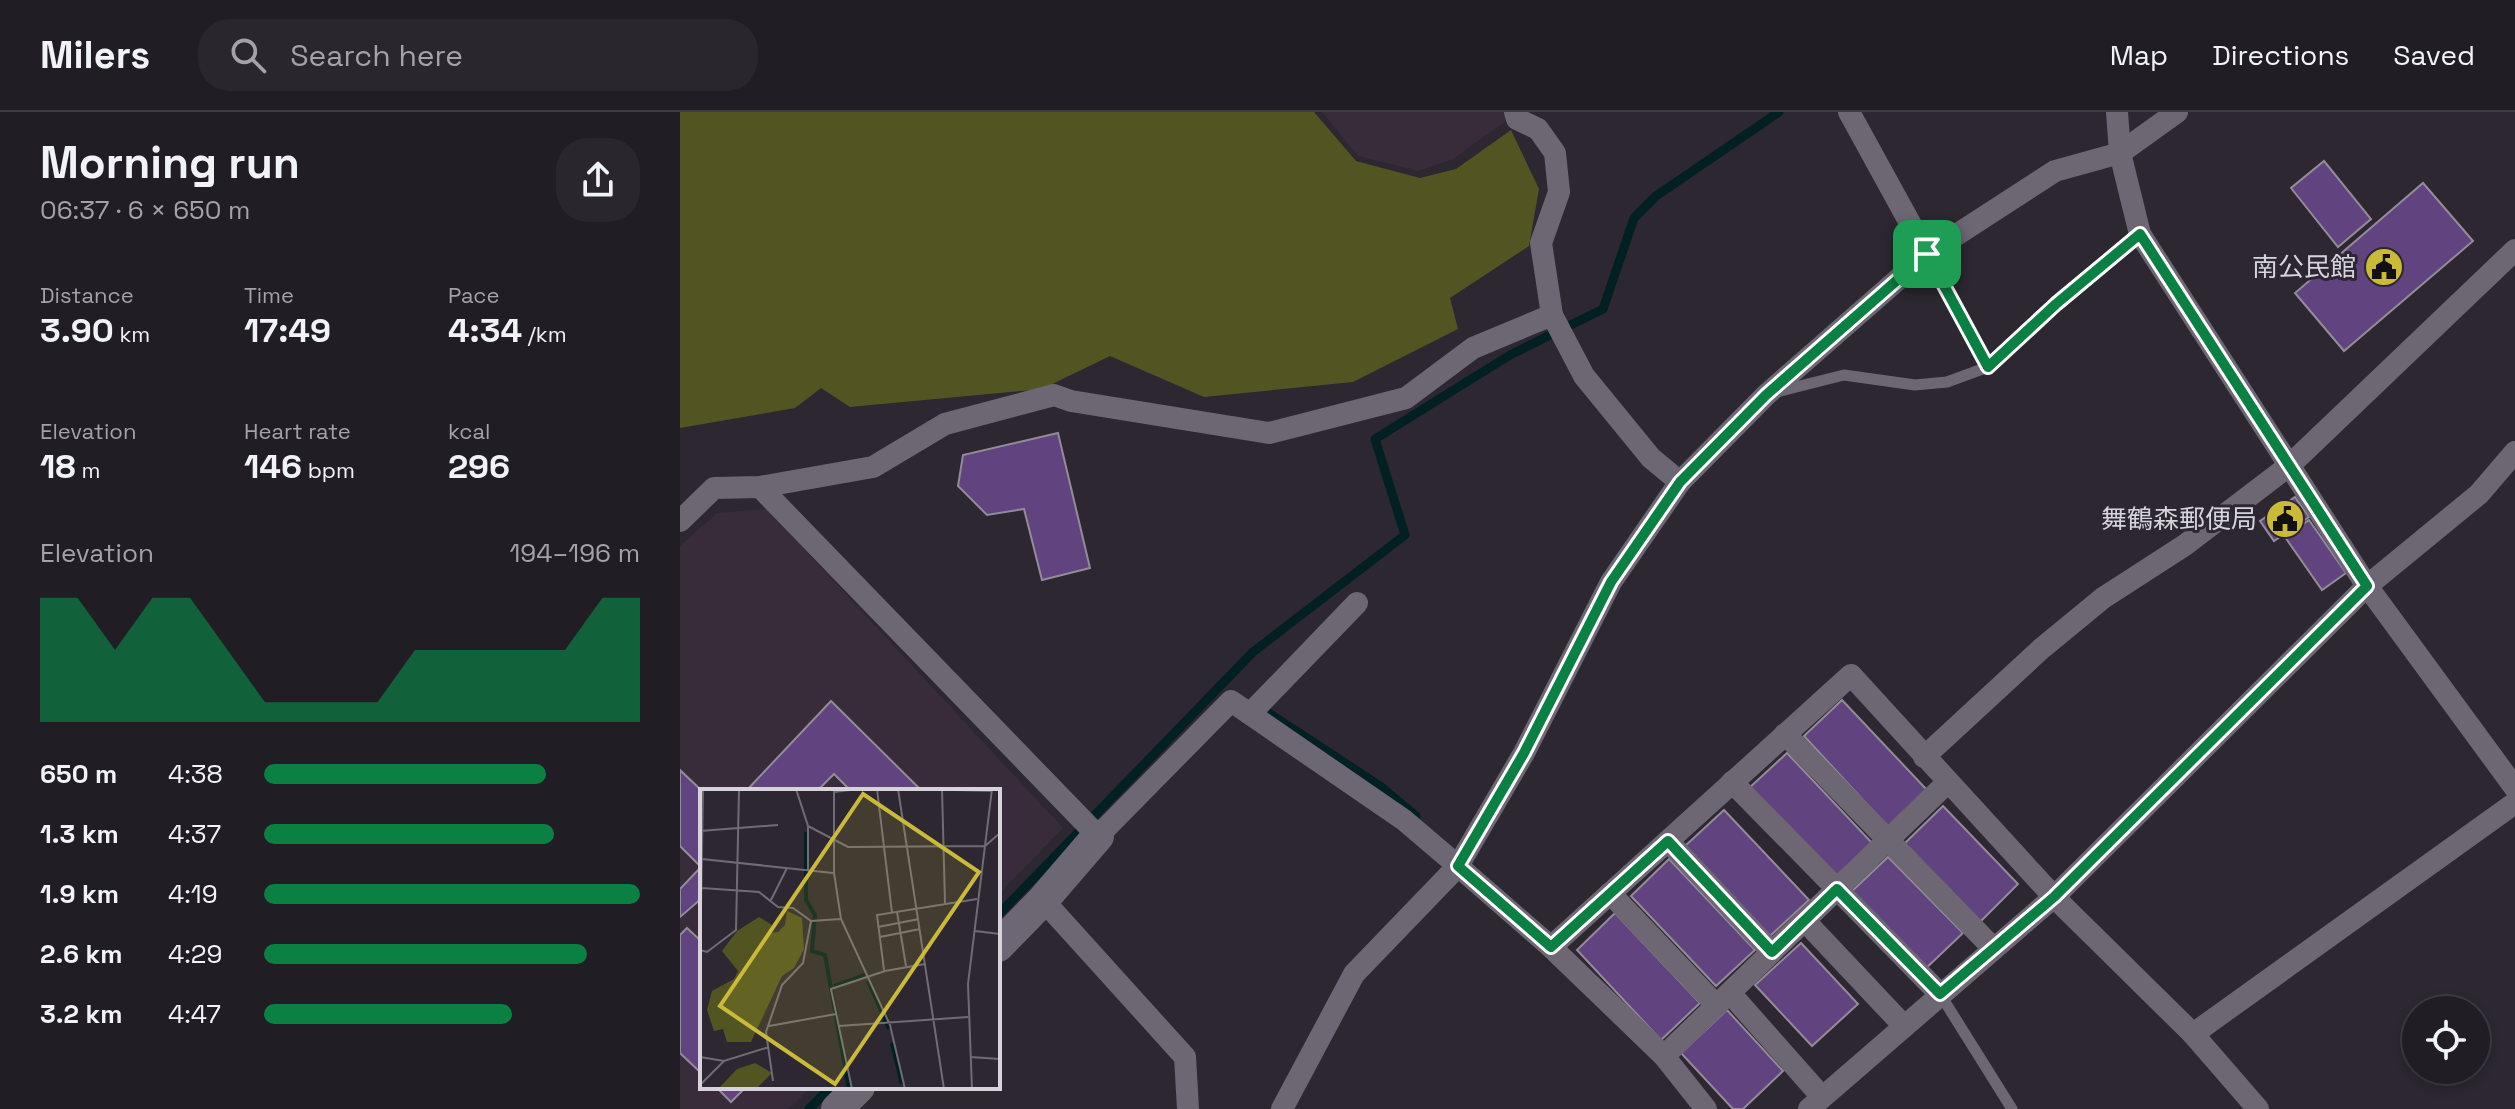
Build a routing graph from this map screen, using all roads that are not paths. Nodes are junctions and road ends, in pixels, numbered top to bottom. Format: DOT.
graph roads {
  1 [pos="1515,112"];
  2 [pos="1849,112"];
  3 [pos="2117,112"];
  4 [pos="2177,112"];
  5 [pos="2120,153"];
  6 [pos="2140,234"];
  7 [pos="2515,250"];
  8 [pos="1927,254"];
  9 [pos="1552,315"];
  10 [pos="1988,367"];
  11 [pos="1766,395"];
  12 [pos="2515,452"];
  13 [pos="2290,465"];
  14 [pos="1680,482"];
  15 [pos="760,487"];
  16 [pos="680,521"];
  17 [pos="2367,586"];
  18 [pos="1357,603"];
  19 [pos="1250,714"];
  20 [pos="1785,734"];
  21 [pos="1924,757"];
  22 [pos="1732,782"];
  23 [pos="1947,783"];
  24 [pos="2515,788"];
  25 [pos="2515,803"];
  26 [pos="1098,836"];
  27 [pos="1888,840"];
  28 [pos="1668,841"];
  29 [pos="1458,866"];
  30 [pos="1837,889"];
  31 [pos="1610,893"];
  32 [pos="2054,897"];
  33 [pos="1043,900"];
  34 [pos="1805,921"];
  35 [pos="1000,944"];
  36 [pos="1551,947"];
  37 [pos="1993,948"];
  38 [pos="1772,952"];
  39 [pos="1940,994"];
  40 [pos="1723,1000"];
  41 [pos="1904,1026"];
  42 [pos="2193,1034"];
  43 [pos="1664,1056"];
  44 [pos="857,1089"];
  45 [pos="1816,1103"];
  46 [pos="837,1109"];
  47 [pos="1188,1109"];
  48 [pos="1282,1109"];
  49 [pos="1706,1109"];
  50 [pos="2012,1109"];
  51 [pos="2258,1109"];
  1 -- 9 [label="street"];
  2 -- 8 [label="street"];
  3 -- 5 [label="street"];
  4 -- 5 [label="street"];
  5 -- 6 [label="street"];
  5 -- 8 [label="street"];
  6 -- 10 [label="lane"];
  6 -- 13 [label="street"];
  7 -- 13 [label="street"];
  8 -- 10 [label="lane"];
  8 -- 11 [label="street"];
  9 -- 14 [label="street"];
  9 -- 15 [label="street"];
  10 -- 11 [label="lane"];
  11 -- 14 [label="street"];
  12 -- 17 [label="street"];
  13 -- 17 [label="street"];
  13 -- 21 [label="street"];
  14 -- 29 [label="street"];
  15 -- 16 [label="street"];
  15 -- 26 [label="street"];
  17 -- 24 [label="street"];
  17 -- 32 [label="street"];
  18 -- 19 [label="street"];
  19 -- 26 [label="street"];
  19 -- 29 [label="street"];
  20 -- 21 [label="street"];
  20 -- 22 [label="street"];
  20 -- 27 [label="street"];
  21 -- 23 [label="street"];
  22 -- 28 [label="street"];
  22 -- 30 [label="street"];
  23 -- 27 [label="street"];
  23 -- 32 [label="street"];
  25 -- 42 [label="street"];
  26 -- 33 [label="street"];
  27 -- 30 [label="street"];
  27 -- 37 [label="street"];
  28 -- 31 [label="street"];
  28 -- 38 [label="street"];
  29 -- 36 [label="street"];
  29 -- 48 [label="street"];
  30 -- 34 [label="street"];
  30 -- 39 [label="street"];
  31 -- 36 [label="street"];
  31 -- 40 [label="street"];
  32 -- 37 [label="street"];
  32 -- 42 [label="street"];
  33 -- 35 [label="street"];
  33 -- 47 [label="street"];
  34 -- 38 [label="street"];
  34 -- 41 [label="street"];
  36 -- 43 [label="street"];
  37 -- 39 [label="street"];
  38 -- 40 [label="street"];
  39 -- 41 [label="street"];
  39 -- 50 [label="lane"];
  40 -- 43 [label="street"];
  40 -- 45 [label="street"];
  41 -- 45 [label="street"];
  42 -- 51 [label="street"];
  43 -- 49 [label="street"];
  44 -- 46 [label="street"];
}
